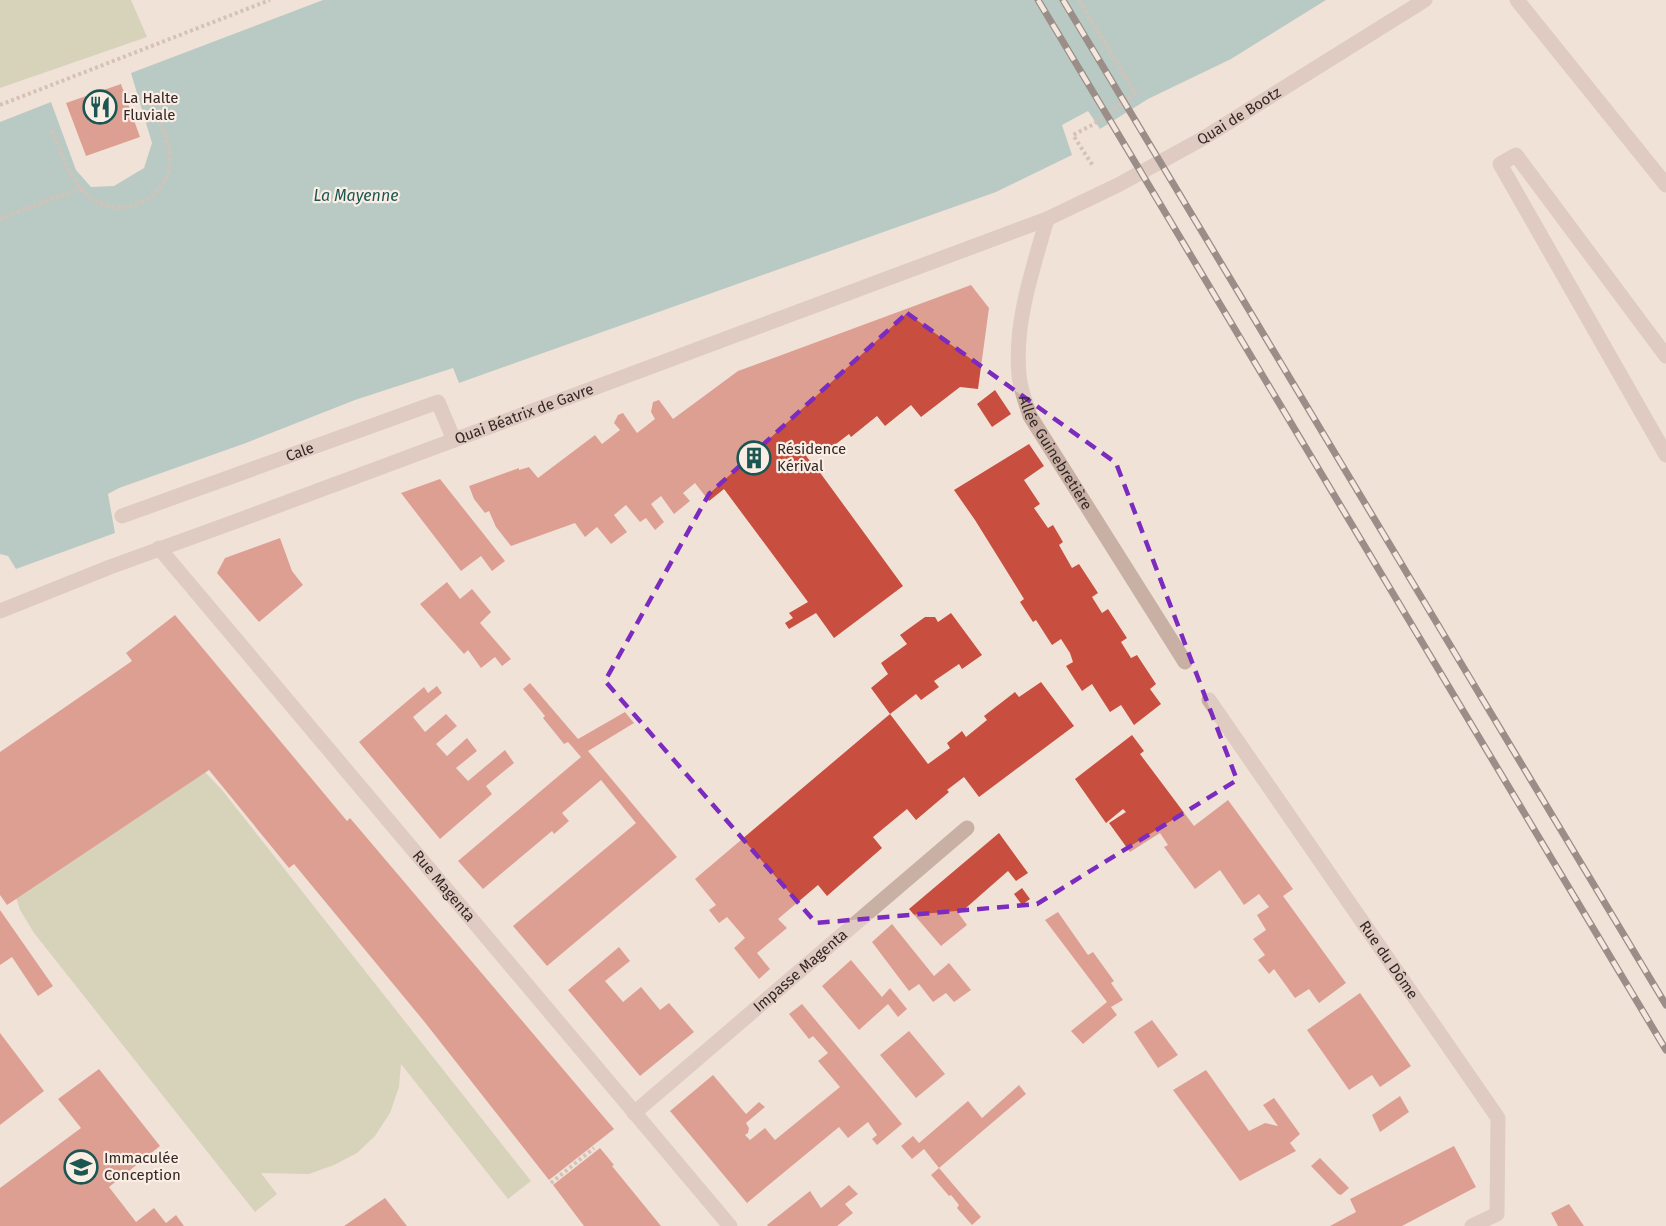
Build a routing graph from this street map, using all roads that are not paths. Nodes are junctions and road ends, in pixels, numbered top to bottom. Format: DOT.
graph roads {
  1 [pos="1425,0"];
  2 [pos="1517,0"];
  3 [pos="1666,185"];
  4 [pos="1047,219"];
  5 [pos="1666,356"];
  6 [pos="454,440"];
  7 [pos="1666,455"];
  8 [pos="122,516"];
  9 [pos="159,548"];
  10 [pos="0,611"];
  11 [pos="1185,662"];
  12 [pos="1209,700"];
  13 [pos="967,828"];
  14 [pos="634,1113"];
  15 [pos="730,1226"];
  16 [pos="1472,1226"];
  1 -- 4 [label="street, Quai de Bootz"];
  2 -- 3 [label="street"];
  4 -- 6 [label="street, Quai Béatrix de Gavre"];
  4 -- 11 [label="street, Allée Guinebretière"];
  5 -- 7 [label="street"];
  6 -- 8 [label="street, Cale"];
  6 -- 9 [label="street, Quai Béatrix de Gavre"];
  9 -- 10 [label="street, Quai Béatrix de Gavre"];
  9 -- 14 [label="street, Rue Magenta"];
  12 -- 16 [label="street, Rue du Dôme"];
  13 -- 14 [label="street, Impasse Magenta"];
  14 -- 15 [label="street, Rue Magenta"];
}
